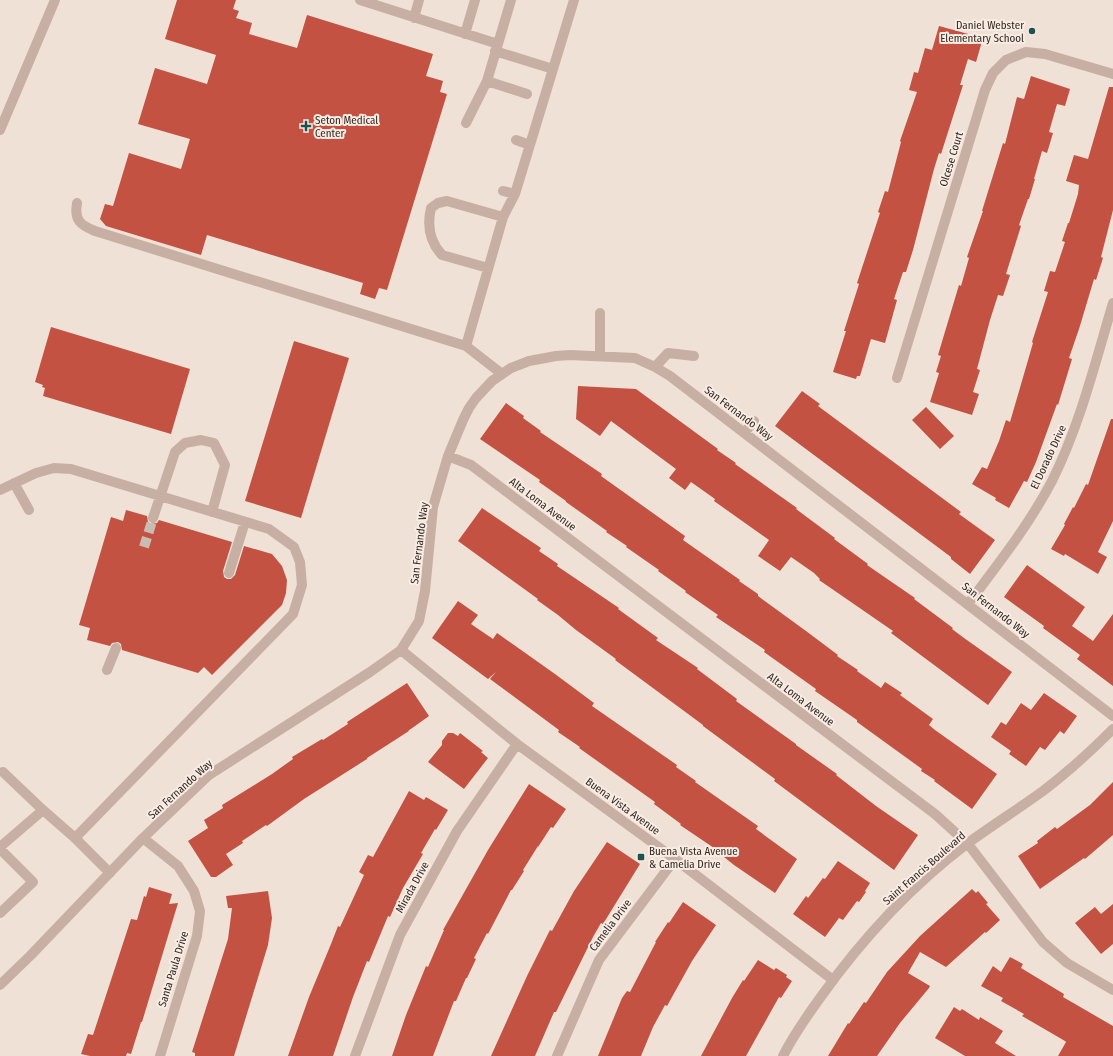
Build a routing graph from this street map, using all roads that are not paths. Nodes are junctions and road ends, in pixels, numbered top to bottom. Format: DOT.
graph roads {
  1 [pos="55,0"];
  2 [pos="360,0"];
  3 [pos="419,0"];
  4 [pos="475,0"];
  5 [pos="511,0"];
  6 [pos="574,0"];
  7 [pos="414,18"];
  8 [pos="465,34"];
  9 [pos="497,48"];
  10 [pos="553,70"];
  11 [pos="1113,74"];
  12 [pos="488,81"];
  13 [pos="527,94"];
  14 [pos="466,123"];
  15 [pos="0,130"];
  16 [pos="516,140"];
  17 [pos="530,145"];
  18 [pos="503,190"];
  19 [pos="515,194"];
  20 [pos="77,203"];
  21 [pos="503,217"];
  22 [pos="488,268"];
  23 [pos="1113,303"];
  24 [pos="600,313"];
  25 [pos="466,346"];
  26 [pos="600,356"];
  27 [pos="694,356"];
  28 [pos="655,367"];
  29 [pos="502,374"];
  30 [pos="897,378"];
  31 [pos="754,421"];
  32 [pos="744,433"];
  33 [pos="448,456"];
  34 [pos="14,483"];
  35 [pos="0,490"];
  36 [pos="161,496"];
  37 [pos="29,510"];
  38 [pos="212,512"];
  39 [pos="153,518"];
  40 [pos="245,522"];
  41 [pos="229,573"];
  42 [pos="968,604"];
  43 [pos="116,648"];
  44 [pos="401,650"];
  45 [pos="107,670"];
  46 [pos="1113,716"];
  47 [pos="1113,729"];
  48 [pos="517,744"];
  49 [pos="3,772"];
  50 [pos="43,810"];
  51 [pos="75,838"];
  52 [pos="143,838"];
  53 [pos="968,844"];
  54 [pos="0,848"];
  55 [pos="674,859"];
  56 [pos="110,873"];
  57 [pos="0,913"];
  58 [pos="833,980"];
  59 [pos="0,985"];
  60 [pos="1113,990"];
  61 [pos="160,1056"];
  62 [pos="355,1056"];
  63 [pos="557,1056"];
  64 [pos="783,1056"];
  1 -- 15 [label="street"];
  2 -- 7 [label="street"];
  3 -- 7 [label="street"];
  4 -- 8 [label="street"];
  5 -- 9 [label="street"];
  6 -- 10 [label="street"];
  7 -- 8 [label="street"];
  8 -- 9 [label="street"];
  9 -- 10 [label="street"];
  9 -- 12 [label="street"];
  10 -- 17 [label="street"];
  11 -- 30 [label="street, Olcese Court"];
  12 -- 13 [label="street"];
  12 -- 14 [label="street"];
  16 -- 17 [label="street"];
  17 -- 19 [label="street"];
  18 -- 19 [label="street"];
  19 -- 21 [label="street"];
  20 -- 25 [label="street"];
  21 -- 22 [label="street"];
  21 -- 22 [label="street"];
  22 -- 25 [label="street"];
  23 -- 42 [label="street, El Dorado Drive"];
  24 -- 26 [label="street"];
  25 -- 29 [label="street"];
  26 -- 28 [label="street, San Fernando Way"];
  26 -- 29 [label="street, San Fernando Way"];
  27 -- 28 [label="street"];
  28 -- 32 [label="street, San Fernando Way"];
  29 -- 33 [label="street, San Fernando Way"];
  31 -- 32 [label="street"];
  32 -- 42 [label="street, San Fernando Way"];
  33 -- 44 [label="street, San Fernando Way"];
  33 -- 53 [label="street, Alta Loma Avenue"];
  34 -- 35 [label="street"];
  34 -- 36 [label="street"];
  34 -- 37 [label="street"];
  36 -- 38 [label="street"];
  36 -- 38 [label="street"];
  36 -- 39 [label="street"];
  38 -- 40 [label="street"];
  40 -- 41 [label="street"];
  40 -- 51 [label="street"];
  42 -- 46 [label="street, San Fernando Way"];
  43 -- 45 [label="street"];
  44 -- 48 [label="street, Buena Vista Avenue"];
  44 -- 52 [label="street, San Fernando Way"];
  47 -- 53 [label="street, Saint Francis Boulevard"];
  48 -- 55 [label="street, Buena Vista Avenue"];
  48 -- 62 [label="street, Mirada Drive"];
  49 -- 50 [label="street"];
  50 -- 51 [label="street"];
  50 -- 54 [label="street"];
  51 -- 56 [label="street"];
  52 -- 56 [label="street, San Fernando Way"];
  52 -- 61 [label="street, Santa Paula Drive"];
  53 -- 58 [label="street, Saint Francis Boulevard"];
  53 -- 60 [label="street, Alta Loma Avenue"];
  54 -- 57 [label="street"];
  55 -- 58 [label="street, Buena Vista Avenue"];
  55 -- 63 [label="street, Camelia Drive"];
  56 -- 59 [label="street, San Fernando Way"];
  58 -- 64 [label="street, Saint Francis Boulevard"];
}
